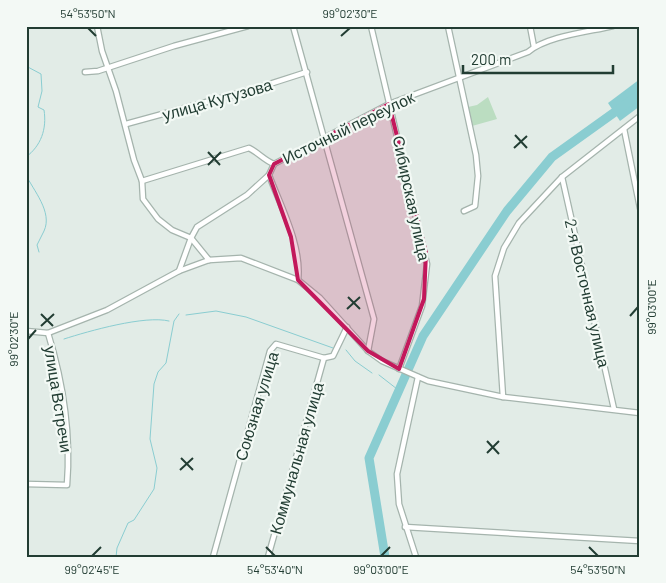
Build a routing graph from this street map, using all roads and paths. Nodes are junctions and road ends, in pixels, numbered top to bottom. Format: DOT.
graph roads {
  1 [pos="97,26"];
  2 [pos="248,26"];
  3 [pos="293,26"];
  4 [pos="371,26"];
  5 [pos="448,26"];
  6 [pos="530,26"];
  7 [pos="613,26"];
  8 [pos="534,47"];
  9 [pos="108,68"];
  10 [pos="85,72"];
  11 [pos="307,72"];
  12 [pos="459,77"];
  13 [pos="389,104"];
  14 [pos="640,116"];
  15 [pos="126,124"];
  16 [pos="624,129"];
  17 [pos="324,138"];
  18 [pos="274,164"];
  19 [pos="269,175"];
  20 [pos="562,177"];
  21 [pos="142,181"];
  22 [pos="640,208"];
  23 [pos="464,210"];
  24 [pos="191,238"];
  25 [pos="209,260"];
  26 [pos="179,271"];
  27 [pos="298,280"];
  28 [pos="347,327"];
  29 [pos="26,331"];
  30 [pos="48,333"];
  31 [pos="368,351"];
  32 [pos="324,358"];
  33 [pos="399,369"];
  34 [pos="418,377"];
  35 [pos="503,397"];
  36 [pos="614,409"];
  37 [pos="640,413"];
  38 [pos="26,484"];
  39 [pos="405,527"];
  40 [pos="640,541"];
  41 [pos="213,557"];
  42 [pos="268,557"];
  43 [pos="416,557"];
  1 -- 9 [label="street"];
  2 -- 9 [label="street"];
  3 -- 11 [label="street"];
  4 -- 13 [label="street, Сибирская улица"];
  5 -- 12 [label="street"];
  6 -- 8 [label="street"];
  7 -- 8 [label="street, Источный переулок"];
  8 -- 12 [label="street, Источный переулок"];
  9 -- 10 [label="street"];
  9 -- 15 [label="street"];
  11 -- 15 [label="street, улица Кутузова"];
  11 -- 17 [label="street"];
  12 -- 13 [label="street, Источный переулок"];
  12 -- 23 [label="street"];
  13 -- 17 [label="street, Источный переулок"];
  13 -- 33 [label="street, Сибирская улица"];
  14 -- 16 [label="street"];
  15 -- 21 [label="street"];
  16 -- 20 [label="street"];
  16 -- 22 [label="street"];
  17 -- 18 [label="street, Источный переулок"];
  17 -- 31 [label="street"];
  18 -- 19 [label="street"];
  18 -- 21 [label="street, Источный переулок"];
  19 -- 24 [label="street"];
  19 -- 27 [label="street"];
  20 -- 35 [label="street"];
  20 -- 36 [label="street, 2-я Восточная улица"];
  21 -- 24 [label="street"];
  24 -- 25 [label="street"];
  24 -- 26 [label="street"];
  25 -- 26 [label="street"];
  25 -- 27 [label="street"];
  26 -- 30 [label="street"];
  27 -- 28 [label="street"];
  28 -- 31 [label="street"];
  28 -- 32 [label="street"];
  29 -- 30 [label="street"];
  30 -- 38 [label="street, улица Встречи"];
  31 -- 33 [label="street"];
  32 -- 41 [label="street, Союзная улица"];
  32 -- 42 [label="street, Коммунальная улица"];
  33 -- 34 [label="street"];
  34 -- 35 [label="street"];
  34 -- 39 [label="street"];
  35 -- 36 [label="street"];
  36 -- 37 [label="street"];
  39 -- 40 [label="street"];
  39 -- 43 [label="street"];
}
